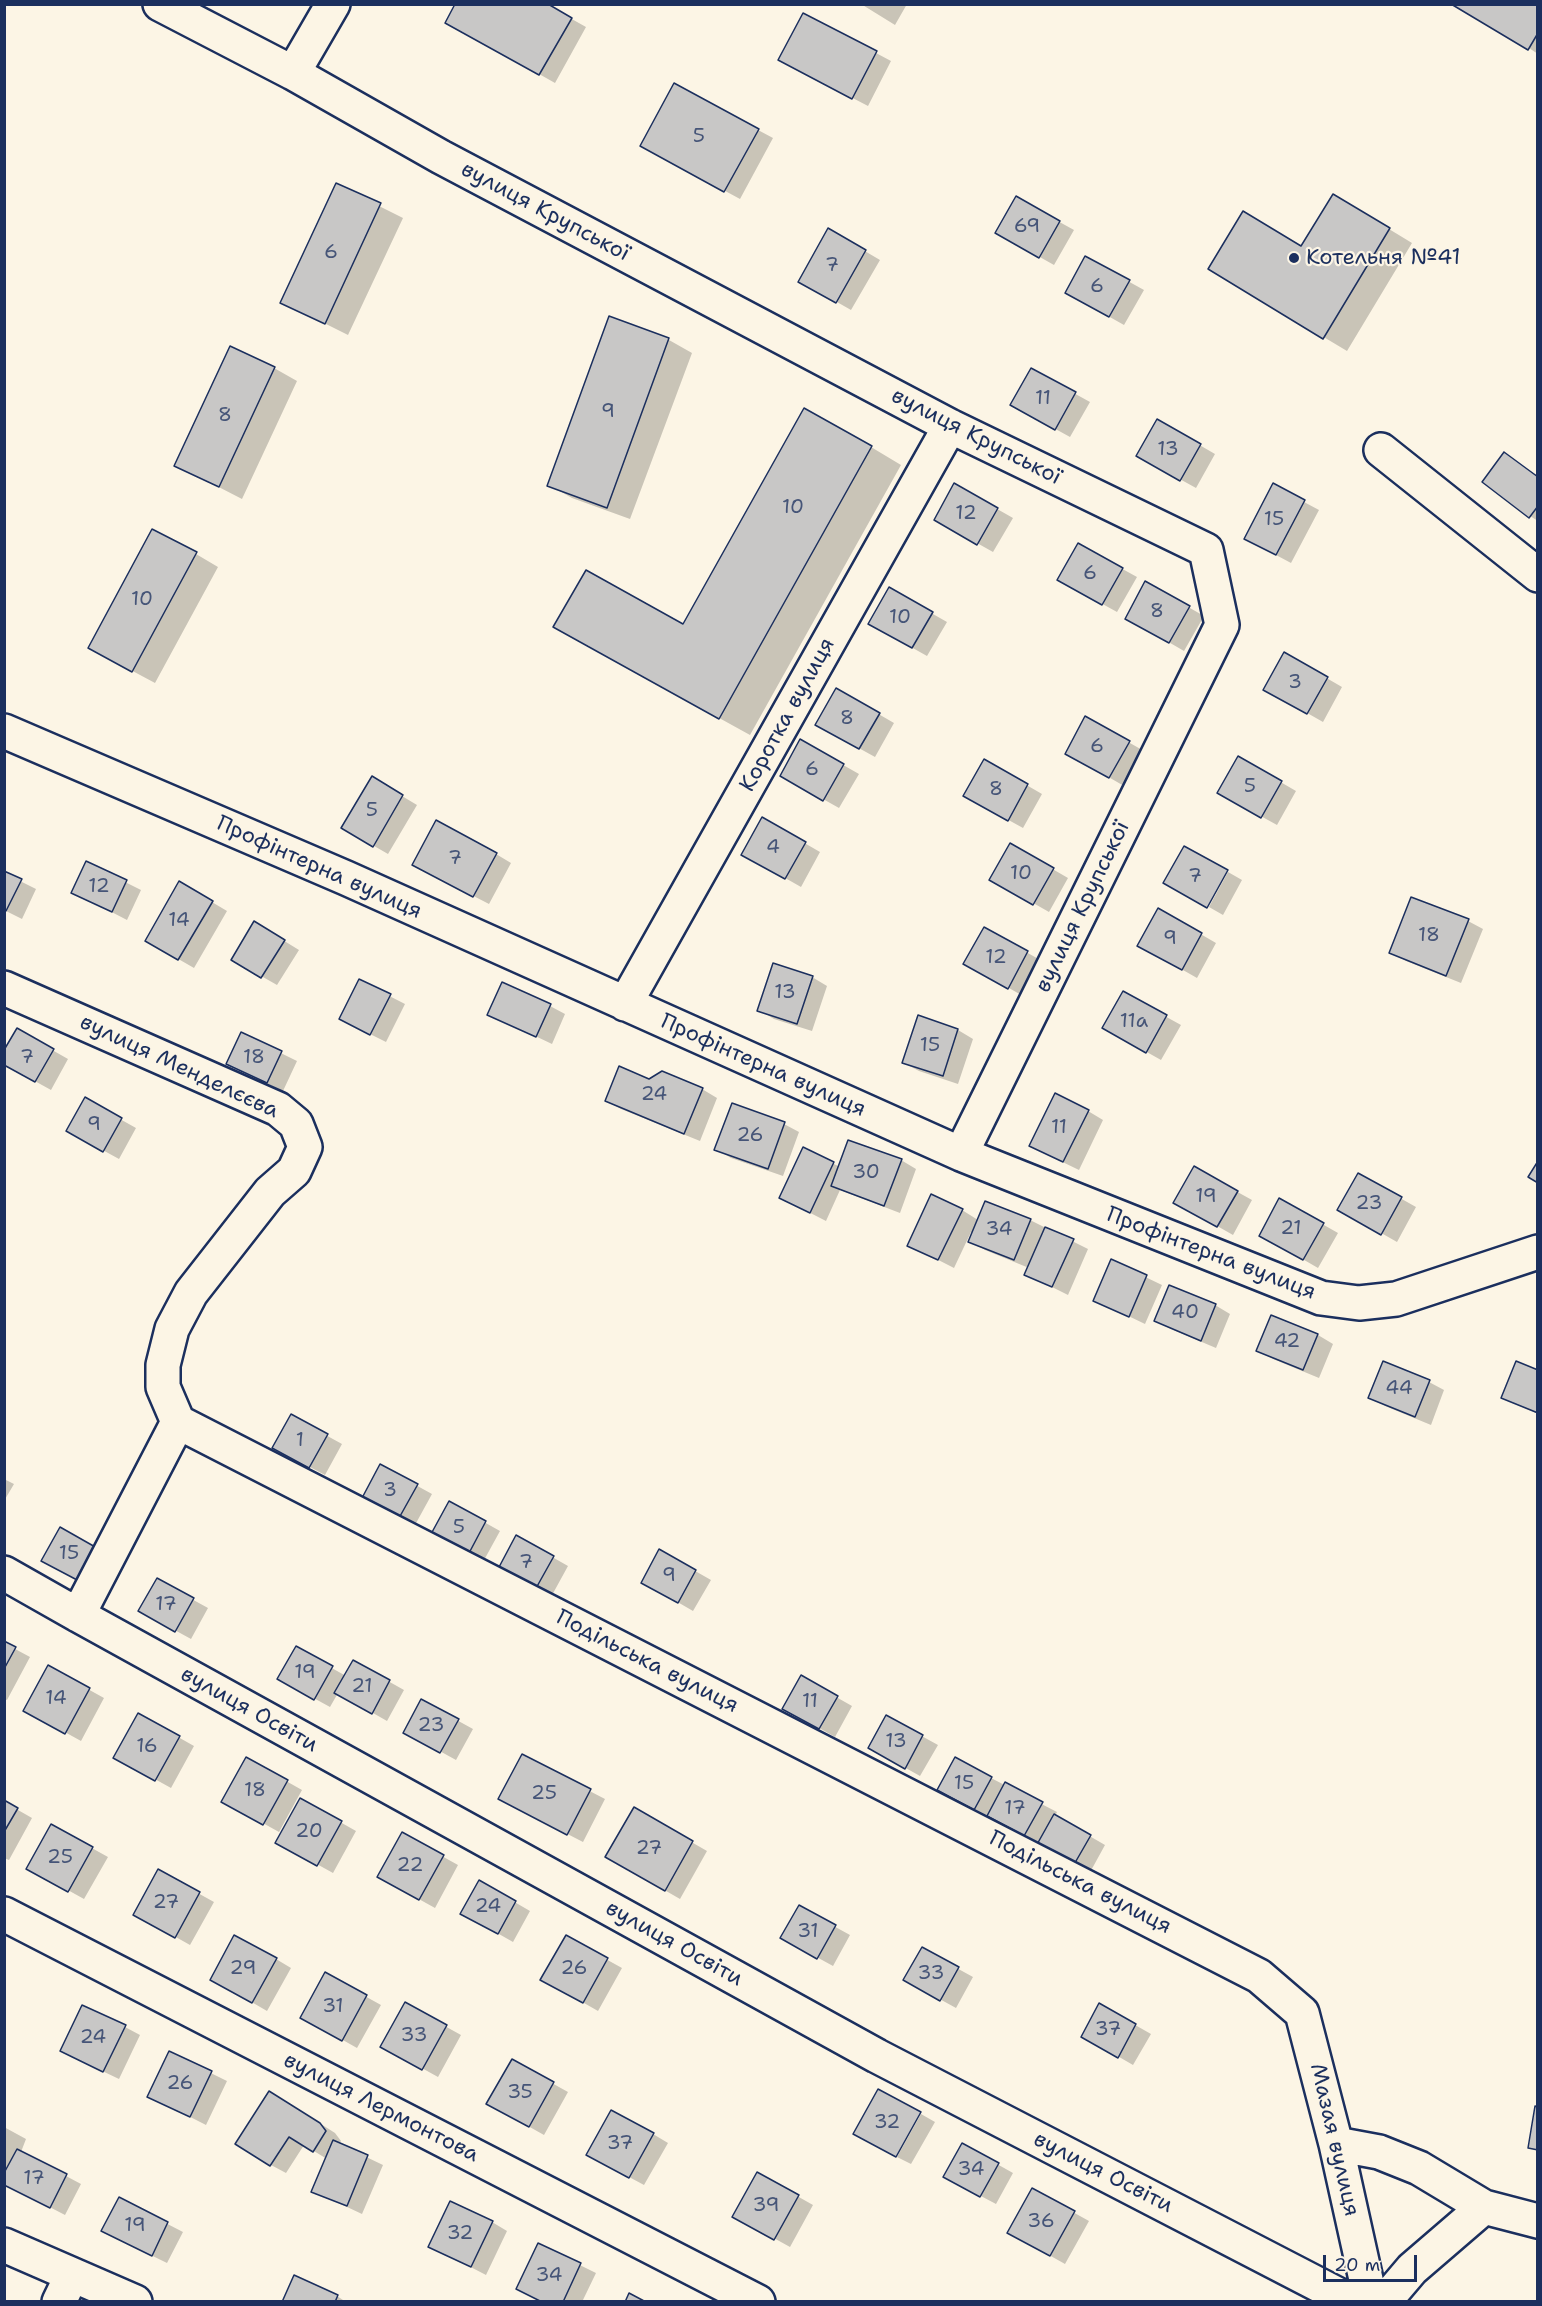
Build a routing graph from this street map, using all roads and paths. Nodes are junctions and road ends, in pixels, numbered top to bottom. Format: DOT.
graph roads {
  1 [pos="160,4"];
  2 [pos="333,4"];
  3 [pos="293,73"];
  4 [pos="950,426"];
  5 [pos="1381,450"];
  6 [pos="1538,575"];
  7 [pos="4,731"];
  8 [pos="4,988"];
  9 [pos="625,1004"];
  10 [pos="961,1154"];
  11 [pos="1538,1252"];
  12 [pos="178,1422"];
  13 [pos="4,1573"];
  14 [pos="78,1615"];
  15 [pos="4,1914"];
  16 [pos="1302,2013"];
  17 [pos="1336,2144"];
  18 [pos="1484,2207"];
  19 [pos="1538,2221"];
  20 [pos="4,2245"];
  21 [pos="65,2288"];
  22 [pos="135,2301"];
  23 [pos="759,2301"];
  24 [pos="1352,2301"];
  25 [pos="1371,2301"];
  26 [pos="1384,2301"];
  1 -- 3 [label="street, вулиця Крупської"];
  2 -- 3 [label="street"];
  3 -- 4 [label="street, вулиця Крупської"];
  4 -- 9 [label="street, Коротка вулиця"];
  4 -- 10 [label="street, вулиця Крупської"];
  5 -- 6 [label="street"];
  7 -- 9 [label="street, Профінтерна вулиця"];
  8 -- 12 [label="street, вулиця Менделєєва"];
  9 -- 10 [label="street, Профінтерна вулиця"];
  10 -- 11 [label="street, Профінтерна вулиця"];
  12 -- 14 [label="street"];
  12 -- 16 [label="street, Подільська вулиця"];
  13 -- 14 [label="street, вулиця Освіти"];
  14 -- 24 [label="street, вулиця Освіти"];
  15 -- 23 [label="street, вулиця Лермонтова"];
  16 -- 17 [label="street, Мазая вулиця"];
  17 -- 18 [label="street"];
  17 -- 25 [label="street, Мазая вулиця"];
  18 -- 19 [label="street"];
  18 -- 26 [label="street"];
  20 -- 21 [label="street"];
  21 -- 22 [label="street"];
}
